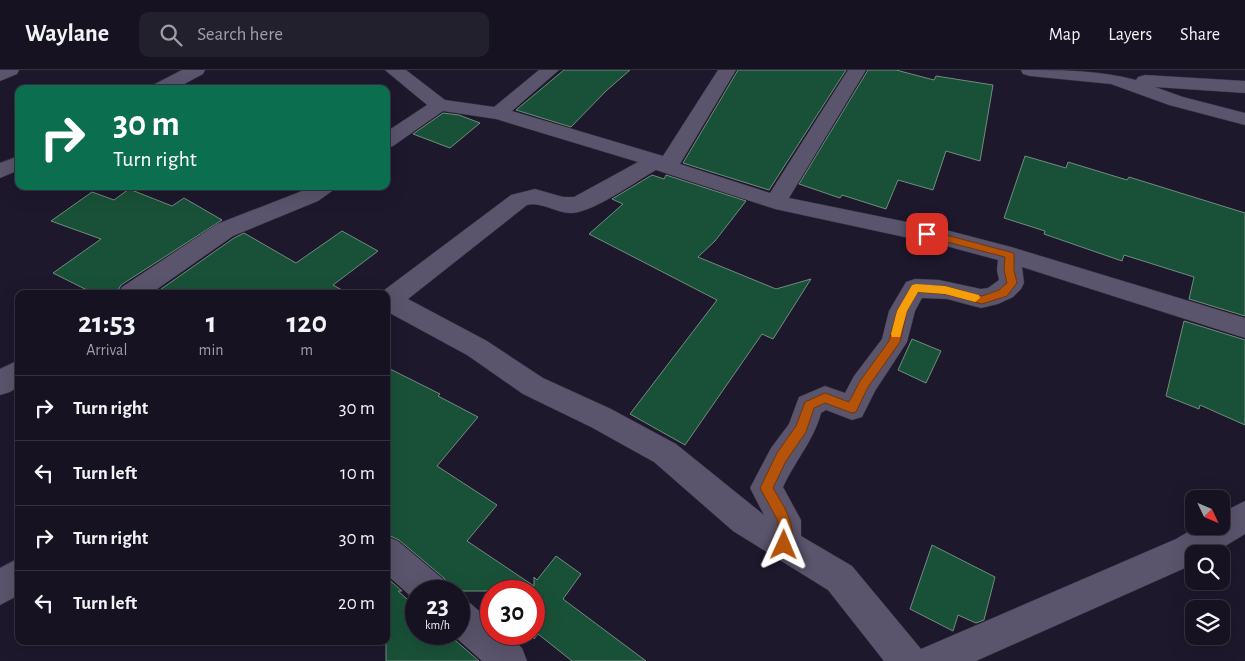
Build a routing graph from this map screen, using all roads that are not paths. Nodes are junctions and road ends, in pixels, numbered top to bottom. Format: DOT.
graph roads {
  1 [pos="10,70"];
  2 [pos="196,70"];
  3 [pos="394,70"];
  4 [pos="550,70"];
  5 [pos="727,70"];
  6 [pos="857,70"];
  7 [pos="1030,70"];
  8 [pos="1075,73"];
  9 [pos="0,75"];
  10 [pos="1164,76"];
  11 [pos="1114,79"];
  12 [pos="168,85"];
  13 [pos="1245,87"];
  14 [pos="439,105"];
  15 [pos="498,113"];
  16 [pos="1245,120"];
  17 [pos="390,139"];
  18 [pos="15,164"];
  19 [pos="662,164"];
  20 [pos="0,172"];
  21 [pos="318,190"];
  22 [pos="775,202"];
  23 [pos="1010,255"];
  24 [pos="137,290"];
  25 [pos="390,299"];
  26 [pos="390,302"];
  27 [pos="1245,328"];
  28 [pos="15,375"];
  29 [pos="0,384"];
  30 [pos="1245,516"];
  31 [pos="784,545"];
  32 [pos="390,555"];
  33 [pos="15,578"];
  34 [pos="418,580"];
  35 [pos="0,588"];
  36 [pos="470,626"];
  37 [pos="509,661"];
  38 [pos="908,661"];
  39 [pos="934,661"];
  1 -- 9 [label="street"];
  2 -- 12 [label="street"];
  3 -- 14 [label="street"];
  4 -- 15 [label="street"];
  5 -- 19 [label="street"];
  6 -- 22 [label="street"];
  7 -- 8 [label="street"];
  8 -- 11 [label="street"];
  10 -- 11 [label="street"];
  10 -- 13 [label="street"];
  11 -- 16 [label="street"];
  14 -- 15 [label="street"];
  14 -- 17 [label="street"];
  15 -- 19 [label="street"];
  18 -- 20 [label="street"];
  19 -- 22 [label="street"];
  19 -- 25 [label="street"];
  21 -- 24 [label="street"];
  22 -- 23 [label="street"];
  23 -- 27 [label="street"];
  23 -- 31 [label="street"];
  26 -- 31 [label="street"];
  28 -- 29 [label="street"];
  30 -- 39 [label="street"];
  31 -- 38 [label="street"];
  32 -- 34 [label="street"];
  33 -- 35 [label="street"];
  36 -- 37 [label="street"];
}
